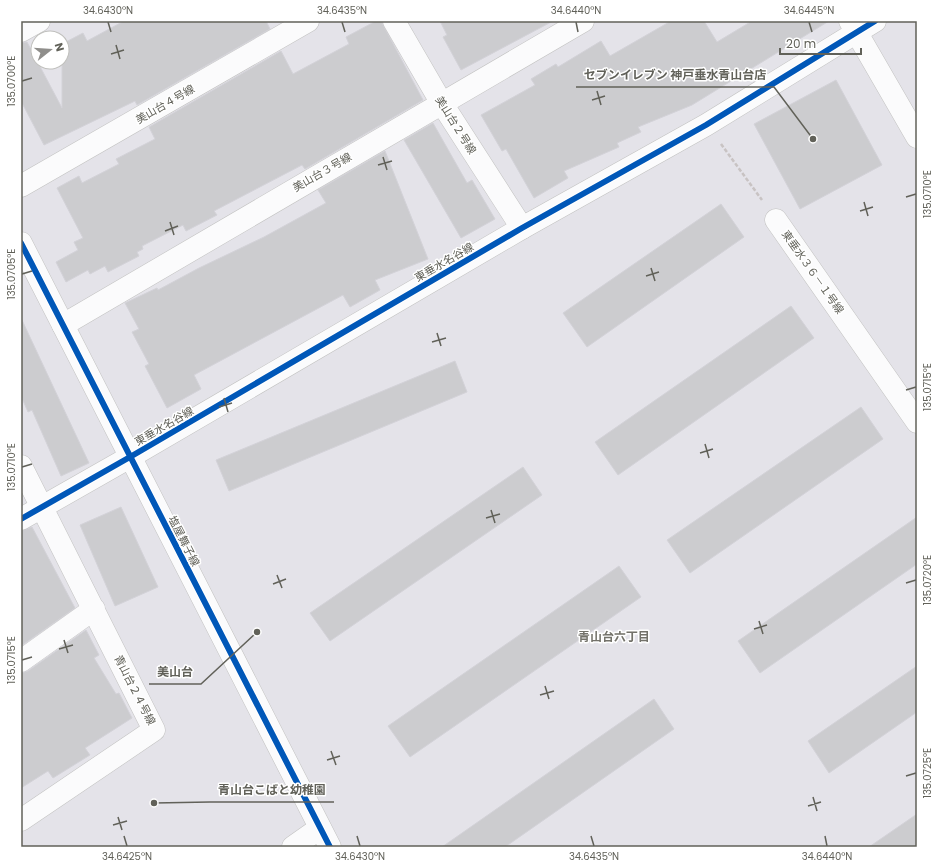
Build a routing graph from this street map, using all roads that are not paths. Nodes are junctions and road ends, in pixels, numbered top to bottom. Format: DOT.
graph roads {
  1 [pos="39,21"];
  2 [pos="308,21"];
  3 [pos="394,21"];
  4 [pos="583,21"];
  5 [pos="875,21"];
  6 [pos="853,26"];
  7 [pos="21,31"];
  8 [pos="441,102"];
  9 [pos="917,137"];
  10 [pos="21,186"];
  11 [pos="776,220"];
  12 [pos="522,228"];
  13 [pos="21,243"];
  14 [pos="63,325"];
  15 [pos="917,422"];
  16 [pos="130,457"];
  17 [pos="21,466"];
  18 [pos="43,506"];
  19 [pos="21,519"];
  20 [pos="94,609"];
  21 [pos="21,661"];
  22 [pos="21,820"];
  23 [pos="325,838"];
  24 [pos="293,847"];
  1 -- 7 [label="street"];
  2 -- 10 [label="street, 美山台４号線"];
  3 -- 8 [label="street, 美山台２号線"];
  4 -- 8 [label="street, 美山台３号線"];
  5 -- 6 [label="street, 東垂水名谷線"];
  6 -- 9 [label="street"];
  6 -- 12 [label="street, 東垂水名谷線"];
  8 -- 12 [label="street, 美山台２号線"];
  8 -- 14 [label="street, 美山台３号線"];
  11 -- 15 [label="street, 東垂水３６－１号線"];
  12 -- 16 [label="street, 東垂水名谷線"];
  13 -- 14 [label="street, 塩屋舞子線"];
  14 -- 16 [label="street, 塩屋舞子線"];
  16 -- 18 [label="street, 東垂水名谷線"];
  16 -- 23 [label="street, 塩屋舞子線"];
  17 -- 18 [label="street, 青山台２４号線"];
  18 -- 19 [label="street, 東垂水名谷線"];
  18 -- 20 [label="street, 青山台２４号線"];
  20 -- 21 [label="street"];
  20 -- 22 [label="street, 青山台２４号線"];
  23 -- 24 [label="street"];
}
